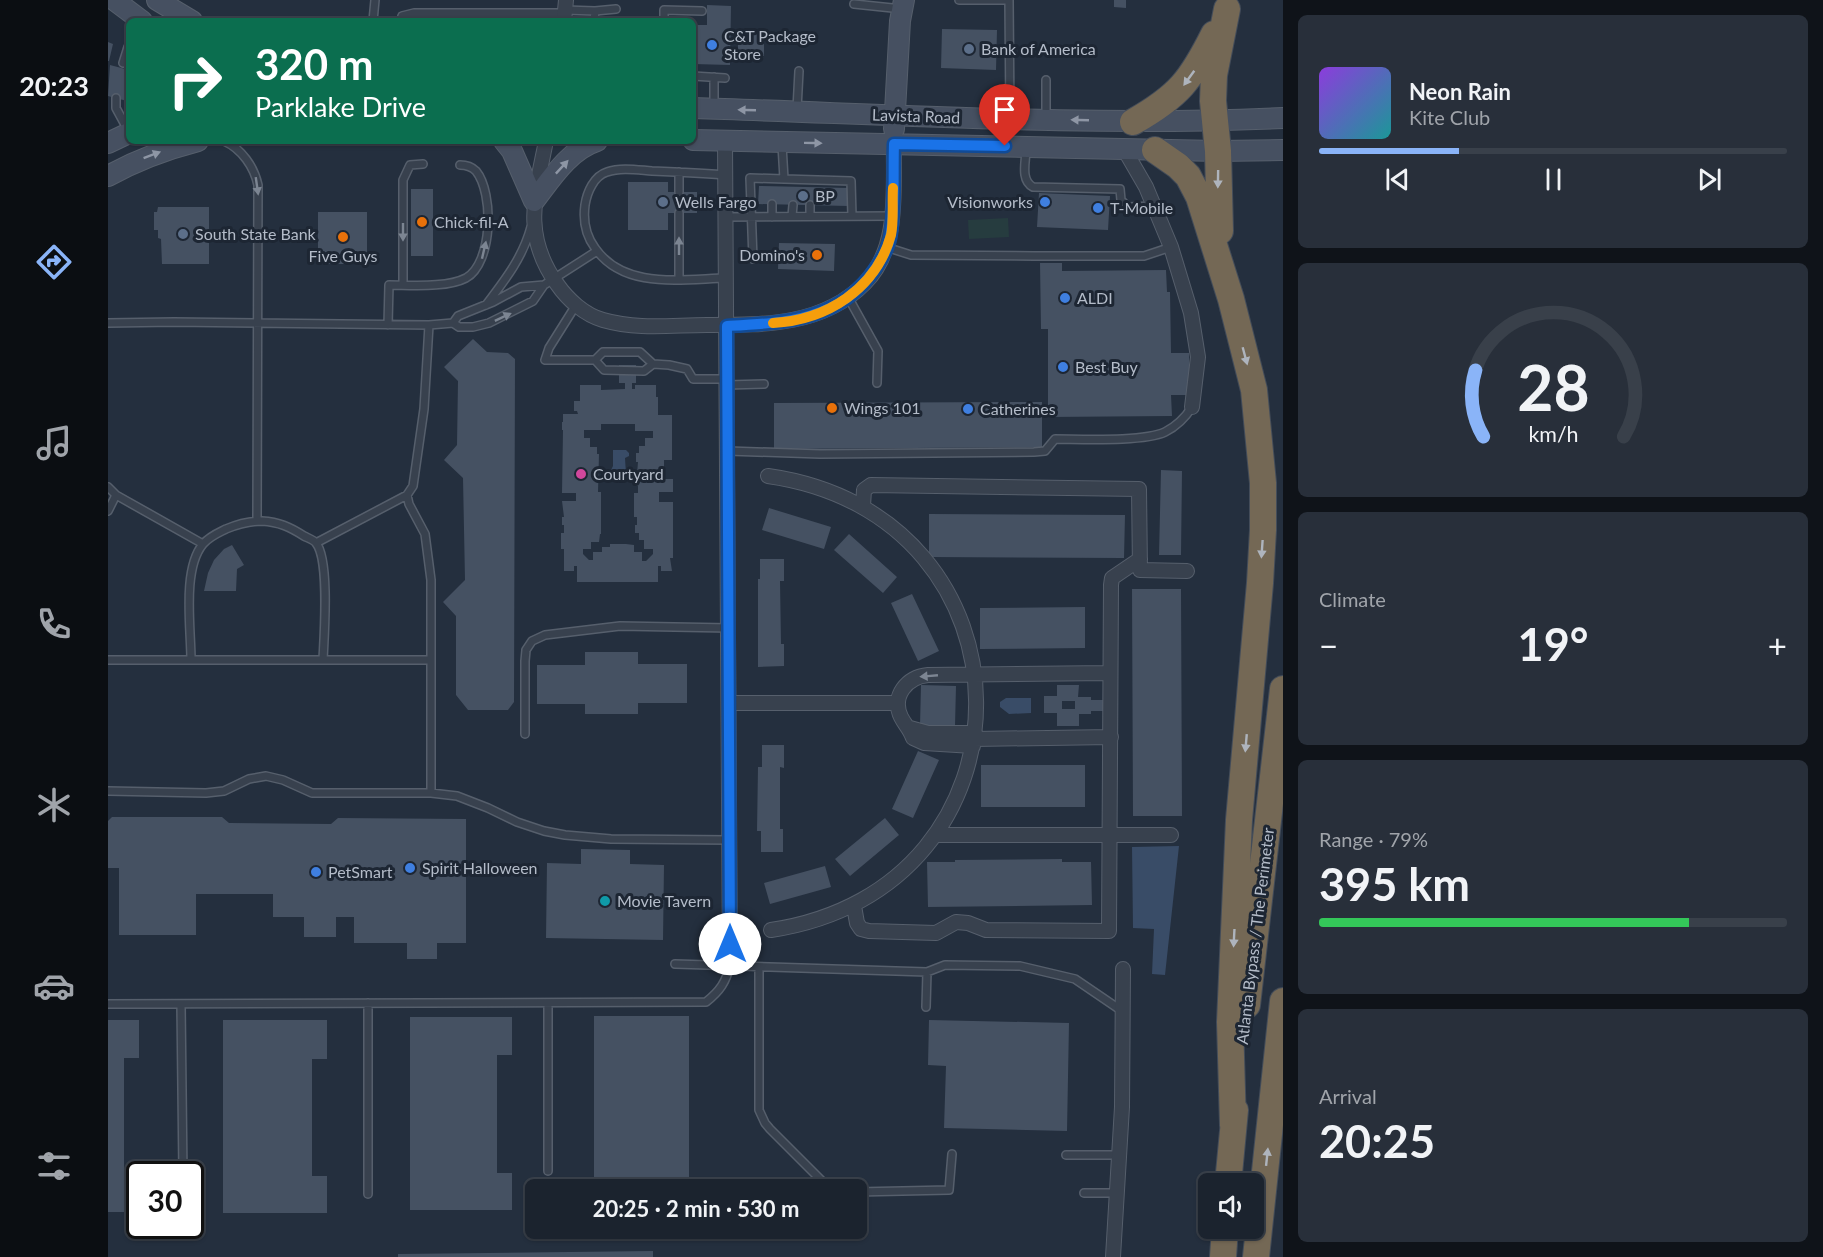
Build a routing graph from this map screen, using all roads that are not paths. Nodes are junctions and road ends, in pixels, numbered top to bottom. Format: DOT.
graph roads {
  1 [pos="114,0"];
  2 [pos="157,0"];
  3 [pos="375,0"];
  4 [pos="959,0"];
  5 [pos="1009,0"];
  6 [pos="854,4"];
  7 [pos="903,4"];
  8 [pos="1229,4"];
  9 [pos="616,9"];
  10 [pos="565,11"];
  11 [pos="595,11"];
  12 [pos="702,11"];
  13 [pos="438,17"];
  14 [pos="464,17"];
  15 [pos="135,18"];
  16 [pos="187,18"];
  17 [pos="373,18"];
  18 [pos="402,18"];
  19 [pos="596,18"];
  20 [pos="664,18"];
  21 [pos="126,54"];
  22 [pos="123,63"];
  23 [pos="799,71"];
  24 [pos="696,76"];
  25 [pos="714,77"];
  26 [pos="725,78"];
  27 [pos="1046,80"];
  28 [pos="116,98"];
  29 [pos="696,108"];
  30 [pos="714,109"];
  31 [pos="797,112"];
  32 [pos="895,115"];
  33 [pos="1010,118"];
  34 [pos="1283,118"];
  35 [pos="1046,119"];
  36 [pos="1214,121"];
  37 [pos="1133,122"];
  38 [pos="126,126"];
  39 [pos="126,134"];
  40 [pos="696,140"];
  41 [pos="725,141"];
  42 [pos="782,142"];
  43 [pos="108,143"];
  44 [pos="186,144"];
  45 [pos="228,144"];
  46 [pos="508,144"];
  47 [pos="545,144"];
  48 [pos="589,144"];
  49 [pos="894,144"];
  50 [pos="1026,146"];
  51 [pos="1124,149"];
  52 [pos="1155,150"];
  53 [pos="1283,150"];
  54 [pos="1218,152"];
  55 [pos="423,164"];
  56 [pos="460,165"];
  57 [pos="679,172"];
  58 [pos="726,175"];
  59 [pos="108,176"];
  60 [pos="784,179"];
  61 [pos="679,192"];
  62 [pos="772,204"];
  63 [pos="793,205"];
  64 [pos="810,205"];
  65 [pos="830,206"];
  66 [pos="1154,206"];
  67 [pos="533,210"];
  68 [pos="679,213"];
  69 [pos="792,216"];
  70 [pos="810,216"];
  71 [pos="830,216"];
  72 [pos="852,216"];
  73 [pos="892,216"];
  74 [pos="726,217"];
  75 [pos="750,217"];
  76 [pos="772,217"];
  77 [pos="886,247"];
  78 [pos="1171,247"];
  79 [pos="597,251"];
  80 [pos="753,259"];
  81 [pos="727,278"];
  82 [pos="679,279"];
  83 [pos="549,282"];
  84 [pos="403,285"];
  85 [pos="848,297"];
  86 [pos="1231,299"];
  87 [pos="576,305"];
  88 [pos="485,306"];
  89 [pos="108,323"];
  90 [pos="256,323"];
  91 [pos="453,323"];
  92 [pos="388,325"];
  93 [pos="429,325"];
  94 [pos="727,326"];
  95 [pos="595,360"];
  96 [pos="654,364"];
  97 [pos="727,382"];
  98 [pos="878,383"];
  99 [pos="764,384"];
  100 [pos="1192,407"];
  101 [pos="728,451"];
  102 [pos="768,476"];
  103 [pos="108,487"];
  104 [pos="116,495"];
  105 [pos="407,495"];
  106 [pos="862,506"];
  107 [pos="108,511"];
  108 [pos="257,521"];
  109 [pos="316,543"];
  110 [pos="203,544"];
  111 [pos="1140,559"];
  112 [pos="1187,571"];
  113 [pos="729,628"];
  114 [pos="108,660"];
  115 [pos="191,660"];
  116 [pos="323,660"];
  117 [pos="430,660"];
  118 [pos="975,673"];
  119 [pos="1109,673"];
  120 [pos="1283,689"];
  121 [pos="729,703"];
  122 [pos="898,703"];
  123 [pos="525,734"];
  124 [pos="1111,737"];
  125 [pos="974,740"];
  126 [pos="108,792"];
  127 [pos="431,793"];
  128 [pos="935,835"];
  129 [pos="1171,835"];
  130 [pos="1110,836"];
  131 [pos="730,840"];
  132 [pos="854,906"];
  133 [pos="771,930"];
  134 [pos="675,964"];
  135 [pos="730,965"];
  136 [pos="759,967"];
  137 [pos="1123,969"];
  138 [pos="927,972"];
  139 [pos="1283,1001"];
  140 [pos="548,1002"];
  141 [pos="368,1003"];
  142 [pos="108,1004"];
  143 [pos="182,1004"];
  144 [pos="926,1007"];
  145 [pos="1123,1011"];
  146 [pos="1281,1028"];
  147 [pos="1233,1125"];
  148 [pos="952,1154"];
  149 [pos="1066,1155"];
  150 [pos="1119,1155"];
  151 [pos="183,1161"];
  152 [pos="548,1171"];
  153 [pos="1229,1173"];
  154 [pos="820,1179"];
  155 [pos="867,1192"];
  156 [pos="1084,1193"];
  157 [pos="1117,1193"];
  158 [pos="368,1194"];
  159 [pos="1224,1239"];
  160 [pos="1113,1257"];
  161 [pos="1222,1257"];
  162 [pos="1256,1257"];
  1 -- 15 [label="main road"];
  2 -- 16 [label="main road"];
  3 -- 17 [label="lane"];
  4 -- 5 [label="lane"];
  5 -- 33 [label="lane"];
  6 -- 7 [label="lane"];
  7 -- 32 [label="main road"];
  8 -- 36 [label="highway"];
  8 -- 37 [label="highway, one-way"];
  9 -- 11 [label="lane"];
  10 -- 11 [label="lane"];
  10 -- 14 [label="lane"];
  11 -- 19 [label="lane"];
  12 -- 20 [label="lane"];
  13 -- 14 [label="lane"];
  13 -- 18 [label="lane"];
  21 -- 22 [label="lane"];
  23 -- 31 [label="lane"];
  24 -- 25 [label="lane"];
  25 -- 26 [label="lane"];
  25 -- 30 [label="lane"];
  27 -- 35 [label="lane"];
  28 -- 38 [label="lane"];
  29 -- 30 [label="main road, Lavista Road"];
  31 -- 30 [label="main road, Lavista Road, one-way"];
  31 -- 32 [label="main road, Lavista Road"];
  32 -- 33 [label="main road, Lavista Road"];
  32 -- 49 [label="main road"];
  33 -- 35 [label="main road, Lavista Road"];
  34 -- 36 [label="main road, Lavista Road"];
  37 -- 35 [label="main road, Lavista Road, one-way"];
  36 -- 37 [label="main road, Lavista Road"];
  36 -- 54 [label="highway"];
  39 -- 43 [label="main road"];
  40 -- 41 [label="main road, Lavista Road"];
  41 -- 42 [label="main road, Lavista Road"];
  41 -- 58 [label="street"];
  42 -- 49 [label="main road, Lavista Road, one-way"];
  42 -- 60 [label="lane"];
  59 -- 44 [label="main road, one-way"];
  45 -- 90 [label="lane, one-way"];
  46 -- 67 [label="main road"];
  47 -- 67 [label="street"];
  67 -- 48 [label="main road, one-way"];
  49 -- 50 [label="main road, Lavista Road"];
  49 -- 73 [label="street"];
  50 -- 51 [label="main road, Lavista Road"];
  50 -- 66 [label="lane"];
  51 -- 52 [label="main road, Lavista Road"];
  51 -- 66 [label="street"];
  52 -- 54 [label="main road, Lavista Road"];
  52 -- 86 [label="highway"];
  53 -- 54 [label="main road, Lavista Road"];
  54 -- 86 [label="highway, one-way"];
  55 -- 84 [label="lane, one-way"];
  84 -- 56 [label="lane, one-way"];
  57 -- 58 [label="lane"];
  57 -- 61 [label="lane"];
  57 -- 79 [label="lane"];
  58 -- 74 [label="street"];
  60 -- 72 [label="lane"];
  60 -- 75 [label="lane"];
  62 -- 76 [label="lane"];
  63 -- 69 [label="lane"];
  64 -- 70 [label="lane"];
  65 -- 71 [label="lane"];
  66 -- 78 [label="street"];
  67 -- 83 [label="street"];
  67 -- 88 [label="lane"];
  82 -- 68 [label="lane, one-way"];
  69 -- 70 [label="lane"];
  69 -- 76 [label="lane"];
  70 -- 71 [label="lane"];
  71 -- 72 [label="lane"];
  72 -- 73 [label="lane"];
  73 -- 77 [label="street"];
  74 -- 75 [label="lane"];
  74 -- 81 [label="street"];
  75 -- 76 [label="lane"];
  75 -- 80 [label="lane"];
  77 -- 78 [label="lane"];
  77 -- 85 [label="street"];
  78 -- 100 [label="street"];
  79 -- 82 [label="lane"];
  79 -- 83 [label="lane"];
  81 -- 82 [label="lane"];
  81 -- 94 [label="street"];
  83 -- 87 [label="street"];
  83 -- 88 [label="lane"];
  91 -- 83 [label="lane, one-way"];
  84 -- 92 [label="lane"];
  85 -- 94 [label="street"];
  85 -- 98 [label="lane"];
  86 -- 147 [label="highway, one-way"];
  87 -- 94 [label="street"];
  87 -- 95 [label="lane"];
  88 -- 91 [label="lane"];
  89 -- 90 [label="lane"];
  90 -- 92 [label="lane"];
  90 -- 108 [label="lane"];
  91 -- 93 [label="lane"];
  92 -- 93 [label="lane"];
  93 -- 105 [label="lane"];
  94 -- 97 [label="street"];
  95 -- 96 [label="lane"];
  95 -- 96 [label="lane"];
  96 -- 97 [label="lane"];
  97 -- 99 [label="lane"];
  97 -- 101 [label="street"];
  100 -- 101 [label="lane"];
  101 -- 113 [label="street"];
  102 -- 106 [label="street"];
  103 -- 104 [label="lane"];
  104 -- 107 [label="lane"];
  104 -- 110 [label="lane"];
  105 -- 109 [label="lane"];
  105 -- 117 [label="lane"];
  106 -- 111 [label="street"];
  106 -- 118 [label="street"];
  108 -- 109 [label="lane"];
  108 -- 110 [label="lane"];
  109 -- 116 [label="lane"];
  110 -- 115 [label="lane"];
  111 -- 112 [label="street"];
  111 -- 119 [label="street"];
  113 -- 121 [label="street"];
  113 -- 123 [label="lane"];
  114 -- 115 [label="lane"];
  115 -- 116 [label="lane"];
  116 -- 117 [label="lane"];
  117 -- 127 [label="lane"];
  118 -- 119 [label="street"];
  118 -- 122 [label="street, one-way"];
  118 -- 125 [label="street"];
  119 -- 124 [label="street"];
  120 -- 147 [label="highway, Atlanta Bypass / The Perimeter"];
  121 -- 122 [label="street"];
  121 -- 131 [label="street"];
  122 -- 125 [label="street"];
  124 -- 125 [label="street"];
  124 -- 130 [label="street"];
  125 -- 128 [label="street"];
  126 -- 127 [label="lane"];
  127 -- 131 [label="lane"];
  128 -- 130 [label="street"];
  128 -- 132 [label="street"];
  129 -- 130 [label="street"];
  130 -- 132 [label="street"];
  131 -- 135 [label="street"];
  132 -- 133 [label="street"];
  134 -- 135 [label="lane"];
  135 -- 136 [label="lane"];
  135 -- 140 [label="lane"];
  136 -- 138 [label="lane"];
  136 -- 154 [label="lane"];
  137 -- 145 [label="street"];
  138 -- 144 [label="lane"];
  138 -- 145 [label="lane"];
  139 -- 146 [label="highway"];
  140 -- 141 [label="lane"];
  140 -- 152 [label="lane"];
  141 -- 143 [label="lane"];
  141 -- 158 [label="lane"];
  142 -- 143 [label="lane"];
  143 -- 151 [label="lane"];
  145 -- 150 [label="street"];
  162 -- 146 [label="highway, one-way"];
  147 -- 153 [label="highway, Atlanta Bypass / The Perimeter"];
  148 -- 155 [label="lane"];
  149 -- 150 [label="lane"];
  150 -- 157 [label="street"];
  156 -- 157 [label="lane"];
  157 -- 160 [label="street"];
  159 -- 161 [label="highway"];
}
